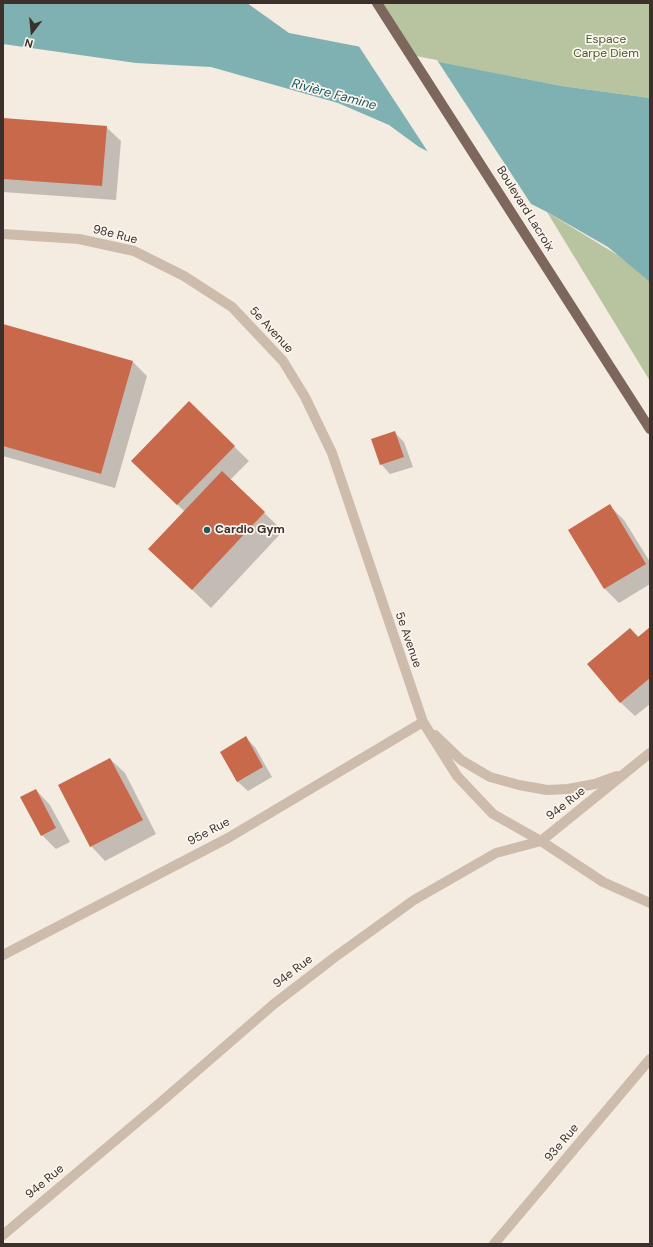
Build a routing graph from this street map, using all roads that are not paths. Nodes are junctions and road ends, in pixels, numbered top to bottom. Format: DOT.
graph roads {
  1 [pos="377,3"];
  2 [pos="3,234"];
  3 [pos="232,307"];
  4 [pos="650,429"];
  5 [pos="422,722"];
  6 [pos="650,753"];
  7 [pos="627,772"];
  8 [pos="541,840"];
  9 [pos="650,903"];
  10 [pos="3,955"];
  11 [pos="650,1059"];
  12 [pos="3,1235"];
  13 [pos="494,1244"];
  1 -- 4 [label="main road, Boulevard Lacroix"];
  2 -- 3 [label="street, 98e Rue"];
  3 -- 5 [label="street, 5e Avenue"];
  5 -- 7 [label="street, 94e Rue"];
  5 -- 8 [label="street, 5e Avenue"];
  5 -- 10 [label="street, 95e Rue"];
  6 -- 7 [label="street, 94e Rue"];
  7 -- 8 [label="street, 94e Rue"];
  8 -- 9 [label="street, 5e Avenue"];
  8 -- 12 [label="street, 94e Rue"];
  11 -- 13 [label="street, 93e Rue"];
}
